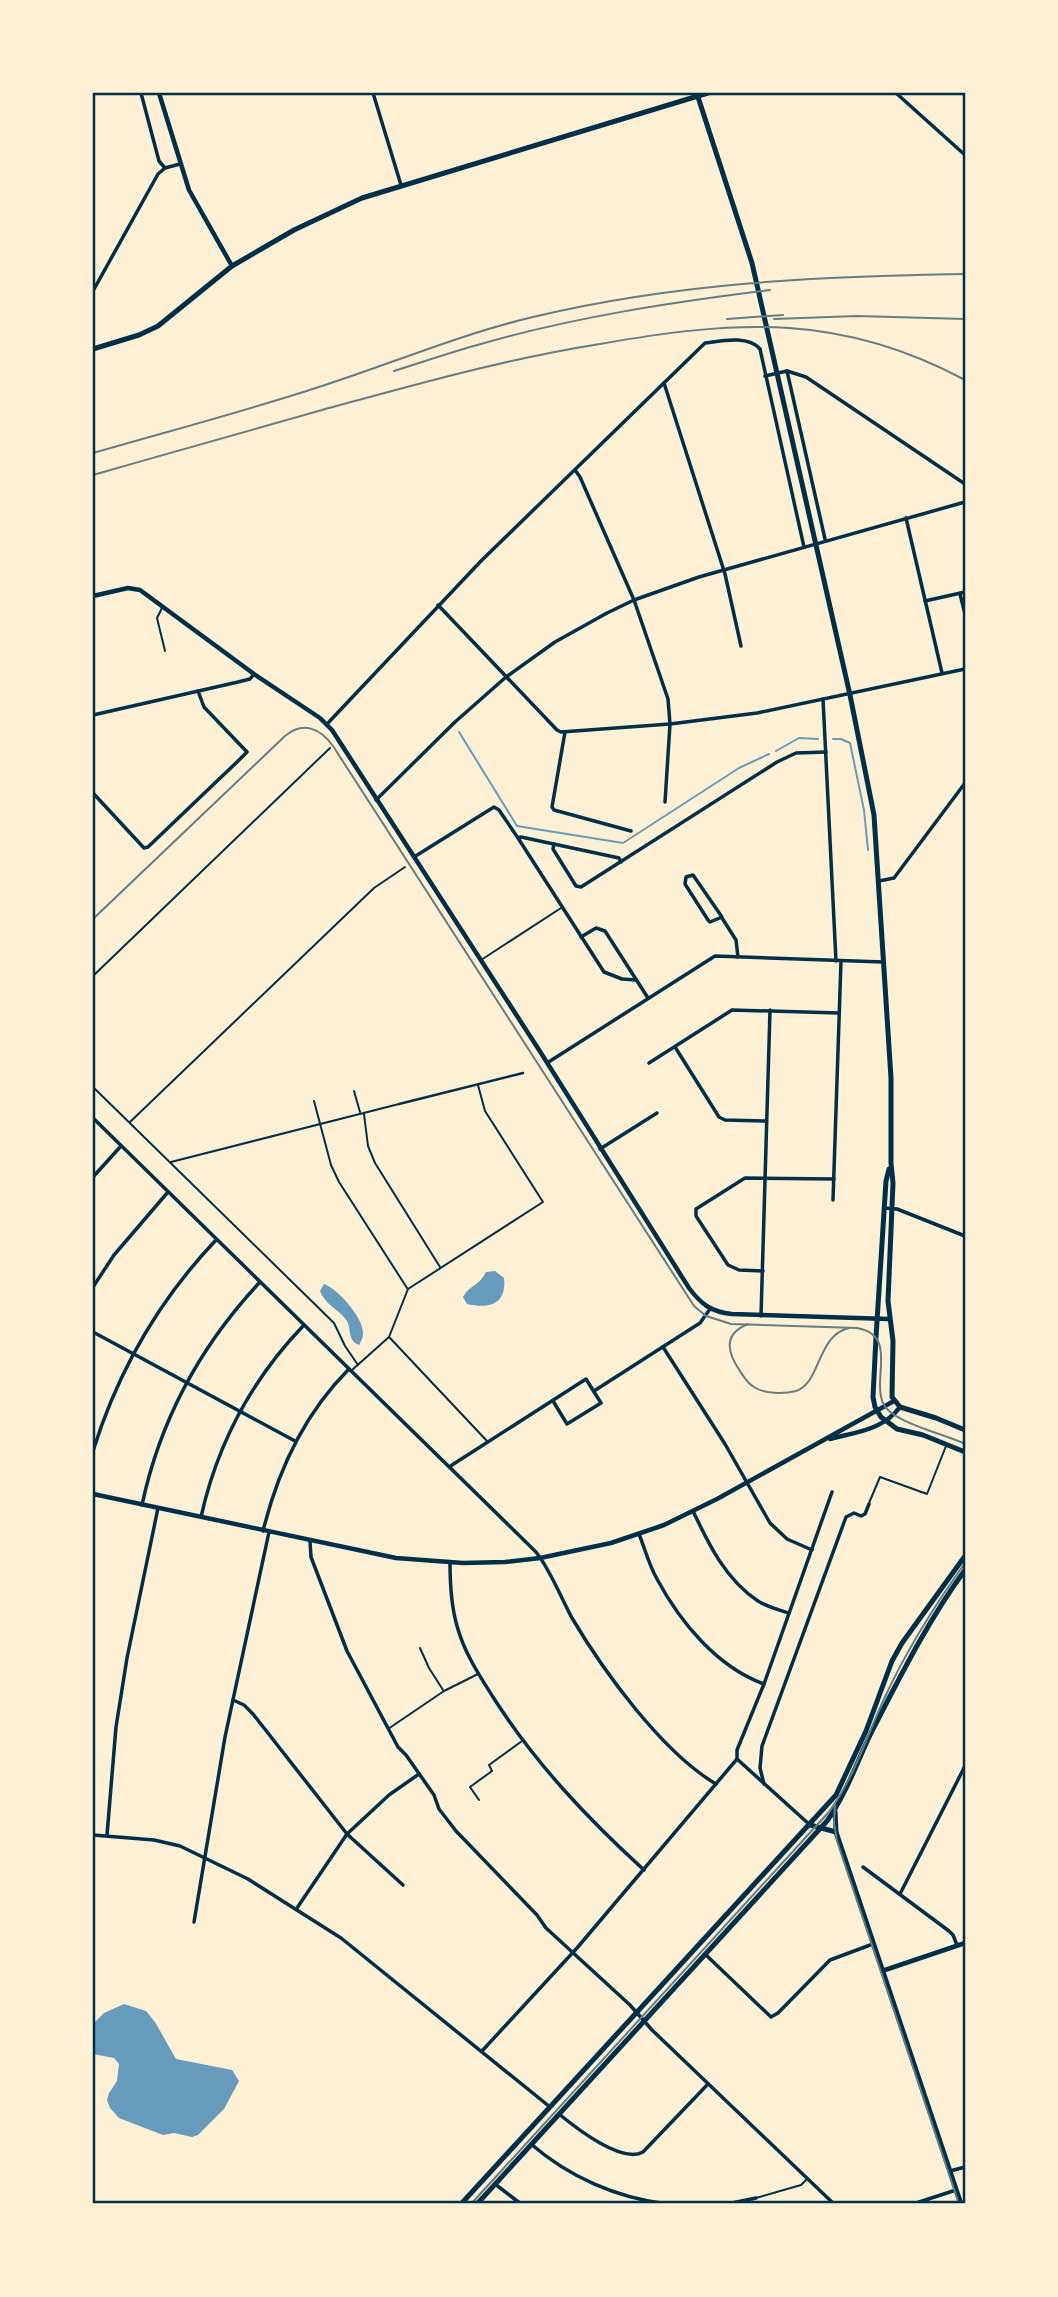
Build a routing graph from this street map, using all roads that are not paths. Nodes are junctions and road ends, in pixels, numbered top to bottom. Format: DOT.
graph roads {
  1 [pos="141,93"];
  2 [pos="159,93"];
  3 [pos="373,93"];
  4 [pos="708,93"];
  5 [pos="896,93"];
  6 [pos="697,95"];
  7 [pos="965,155"];
  8 [pos="180,164"];
  9 [pos="165,168"];
  10 [pos="401,185"];
  11 [pos="232,266"];
  12 [pos="93,291"];
  13 [pos="93,349"];
  14 [pos="787,371"];
  15 [pos="765,376"];
  16 [pos="664,382"];
  17 [pos="574,470"];
  18 [pos="965,484"];
  19 [pos="964,501"];
  20 [pos="906,518"];
  21 [pos="825,540"];
  22 [pos="816,544"];
  23 [pos="804,547"];
  24 [pos="724,570"];
  25 [pos="963,593"];
  26 [pos="93,596"];
  27 [pos="634,600"];
  28 [pos="925,601"];
  29 [pos="438,605"];
  30 [pos="163,607"];
  31 [pos="965,614"];
  32 [pos="741,646"];
  33 [pos="165,651"];
  34 [pos="965,669"];
  35 [pos="254,674"];
  36 [pos="942,674"];
  37 [pos="506,677"];
  38 [pos="198,691"];
  39 [pos="850,695"];
  40 [pos="822,699"];
  41 [pos="93,715"];
  42 [pos="327,724"];
  43 [pos="670,724"];
  44 [pos="565,732"];
  45 [pos="330,748"];
  46 [pos="826,752"];
  47 [pos="965,783"];
  48 [pos="94,797"];
  49 [pos="376,800"];
  50 [pos="664,802"];
  51 [pos="631,831"];
  52 [pos="518,838"];
  53 [pos="554,844"];
  54 [pos="414,857"];
  55 [pos="621,862"];
  56 [pos="405,867"];
  57 [pos="879,881"];
  58 [pos="562,908"];
  59 [pos="722,917"];
  60 [pos="581,937"];
  61 [pos="738,957"];
  62 [pos="480,960"];
  63 [pos="838,961"];
  64 [pos="883,962"];
  65 [pos="93,976"];
  66 [pos="636,981"];
  67 [pos="648,998"];
  68 [pos="770,1010"];
  69 [pos="839,1013"];
  70 [pos="674,1047"];
  71 [pos="547,1063"];
  72 [pos="649,1063"];
  73 [pos="523,1073"];
  74 [pos="478,1084"];
  75 [pos="93,1087"];
  76 [pos="354,1091"];
  77 [pos="314,1101"];
  78 [pos="399,1104"];
  79 [pos="362,1113"];
  80 [pos="657,1113"];
  81 [pos="93,1118"];
  82 [pos="766,1121"];
  83 [pos="130,1122"];
  84 [pos="321,1124"];
  85 [pos="121,1146"];
  86 [pos="600,1149"];
  87 [pos="170,1162"];
  88 [pos="93,1177"];
  89 [pos="765,1177"];
  90 [pos="834,1179"];
  91 [pos="168,1192"];
  92 [pos="833,1200"];
  93 [pos="888,1208"];
  94 [pos="965,1236"];
  95 [pos="216,1240"];
  96 [pos="441,1268"];
  97 [pos="763,1271"];
  98 [pos="260,1282"];
  99 [pos="93,1287"];
  100 [pos="408,1289"];
  101 [pos="710,1309"];
  102 [pos="761,1316"];
  103 [pos="877,1319"];
  104 [pos="889,1319"];
  105 [pos="304,1325"];
  106 [pos="93,1332"];
  107 [pos="389,1337"];
  108 [pos="663,1347"];
  109 [pos="132,1353"];
  110 [pos="358,1365"];
  111 [pos="350,1370"];
  112 [pos="186,1382"];
  113 [pos="593,1391"];
  114 [pos="553,1401"];
  115 [pos="894,1401"];
  116 [pos="900,1407"];
  117 [pos="240,1411"];
  118 [pos="877,1411"];
  119 [pos="887,1422"];
  120 [pos="965,1430"];
  121 [pos="823,1440"];
  122 [pos="295,1441"];
  123 [pos="488,1442"];
  124 [pos="947,1444"];
  125 [pos="93,1451"];
  126 [pos="965,1452"];
  127 [pos="450,1467"];
  128 [pos="747,1483"];
  129 [pos="832,1492"];
  130 [pos="93,1494"];
  131 [pos="869,1504"];
  132 [pos="142,1505"];
  133 [pos="158,1508"];
  134 [pos="693,1511"];
  135 [pos="201,1517"];
  136 [pos="266,1531"];
  137 [pos="639,1534"];
  138 [pos="310,1541"];
  139 [pos="812,1550"];
  140 [pos="965,1556"];
  141 [pos="540,1558"];
  142 [pos="450,1563"];
  143 [pos="965,1570"];
  144 [pos="789,1614"];
  145 [pos="919,1619"];
  146 [pos="930,1625"];
  147 [pos="420,1648"];
  148 [pos="478,1674"];
  149 [pos="764,1684"];
  150 [pos="444,1691"];
  151 [pos="233,1700"];
  152 [pos="871,1727"];
  153 [pos="387,1730"];
  154 [pos="522,1740"];
  155 [pos="737,1759"];
  156 [pos="965,1766"];
  157 [pos="419,1774"];
  158 [pos="716,1784"];
  159 [pos="765,1784"];
  160 [pos="835,1797"];
  161 [pos="480,1800"];
  162 [pos="835,1809"];
  163 [pos="810,1825"];
  164 [pos="821,1828"];
  165 [pos="836,1832"];
  166 [pos="347,1834"];
  167 [pos="93,1835"];
  168 [pos="107,1835"];
  169 [pos="206,1857"];
  170 [pos="863,1867"];
  171 [pos="644,1870"];
  172 [pos="403,1885"];
  173 [pos="900,1894"];
  174 [pos="297,1908"];
  175 [pos="194,1922"];
  176 [pos="965,1943"];
  177 [pos="873,1944"];
  178 [pos="957,1946"];
  179 [pos="573,1952"];
  180 [pos="705,1955"];
  181 [pos="883,1971"];
  182 [pos="636,2012"];
  183 [pos="644,2020"];
  184 [pos="482,2051"];
  185 [pos="708,2084"];
  186 [pos="550,2107"];
  187 [pos="559,2115"];
  188 [pos="531,2144"];
  189 [pos="965,2167"];
  190 [pos="950,2171"];
  191 [pos="807,2179"];
  192 [pos="495,2184"];
  193 [pos="956,2190"];
  194 [pos="756,2198"];
  195 [pos="461,2204"];
  196 [pos="477,2204"];
  197 [pos="521,2204"];
  198 [pos="667,2204"];
  199 [pos="727,2204"];
  200 [pos="834,2204"];
  201 [pos="913,2204"];
  202 [pos="961,2204"];
  1 -- 9 [label="street"];
  2 -- 8 [label="street"];
  3 -- 10 [label="street"];
  4 -- 6 [label="main road"];
  5 -- 7 [label="street"];
  6 -- 10 [label="main road"];
  6 -- 22 [label="main road"];
  8 -- 9 [label="street"];
  8 -- 11 [label="street"];
  9 -- 12 [label="street"];
  10 -- 11 [label="main road"];
  11 -- 13 [label="main road"];
  14 -- 15 [label="street"];
  14 -- 18 [label="street"];
  14 -- 21 [label="street"];
  15 -- 16 [label="street"];
  15 -- 23 [label="street"];
  16 -- 17 [label="street"];
  16 -- 24 [label="street"];
  17 -- 27 [label="street"];
  17 -- 29 [label="street"];
  19 -- 20 [label="street"];
  20 -- 21 [label="street"];
  20 -- 28 [label="street"];
  21 -- 22 [label="street"];
  22 -- 23 [label="street"];
  22 -- 39 [label="main road"];
  23 -- 24 [label="street"];
  24 -- 27 [label="street"];
  24 -- 32 [label="street"];
  25 -- 28 [label="street"];
  25 -- 31 [label="street"];
  26 -- 30 [label="street"];
  27 -- 37 [label="street"];
  27 -- 43 [label="street"];
  28 -- 36 [label="street"];
  29 -- 37 [label="street"];
  29 -- 42 [label="street"];
  30 -- 33 [label="lane"];
  30 -- 35 [label="street"];
  34 -- 36 [label="street"];
  35 -- 38 [label="street"];
  35 -- 42 [label="street"];
  36 -- 39 [label="street"];
  37 -- 44 [label="street"];
  37 -- 49 [label="street"];
  38 -- 41 [label="street"];
  38 -- 48 [label="street"];
  39 -- 40 [label="street"];
  39 -- 57 [label="main road"];
  40 -- 43 [label="street"];
  40 -- 46 [label="street"];
  42 -- 49 [label="street"];
  43 -- 44 [label="street"];
  43 -- 50 [label="street"];
  44 -- 51 [label="street"];
  45 -- 65 [label="lane"];
  46 -- 55 [label="street"];
  46 -- 63 [label="street"];
  47 -- 57 [label="street"];
  49 -- 54 [label="street"];
  52 -- 53 [label="street"];
  52 -- 54 [label="street"];
  52 -- 58 [label="street"];
  53 -- 55 [label="street"];
  53 -- 55 [label="street"];
  54 -- 62 [label="street"];
  56 -- 83 [label="lane"];
  57 -- 64 [label="main road"];
  58 -- 60 [label="street"];
  58 -- 62 [label="lane"];
  59 -- 59 [label="street"];
  59 -- 61 [label="street"];
  60 -- 66 [label="street"];
  60 -- 66 [label="street"];
  61 -- 63 [label="street"];
  61 -- 67 [label="street"];
  62 -- 71 [label="street"];
  63 -- 64 [label="street"];
  63 -- 69 [label="street"];
  64 -- 93 [label="main road"];
  66 -- 67 [label="street"];
  67 -- 71 [label="street"];
  68 -- 69 [label="street"];
  68 -- 70 [label="street"];
  68 -- 82 [label="street"];
  69 -- 90 [label="street"];
  70 -- 72 [label="street"];
  70 -- 82 [label="street"];
  71 -- 86 [label="street"];
  73 -- 74 [label="street"];
  74 -- 78 [label="street"];
  74 -- 96 [label="lane"];
  75 -- 83 [label="lane"];
  76 -- 79 [label="lane"];
  77 -- 84 [label="lane"];
  78 -- 79 [label="lane"];
  79 -- 84 [label="lane"];
  79 -- 96 [label="lane"];
  80 -- 86 [label="street"];
  81 -- 85 [label="street"];
  82 -- 89 [label="street"];
  83 -- 87 [label="lane"];
  84 -- 87 [label="lane"];
  84 -- 100 [label="lane"];
  85 -- 88 [label="street"];
  85 -- 91 [label="street"];
  86 -- 101 [label="street"];
  87 -- 110 [label="lane"];
  89 -- 90 [label="street"];
  89 -- 97 [label="street"];
  89 -- 97 [label="street"];
  90 -- 92 [label="street"];
  91 -- 95 [label="street"];
  91 -- 99 [label="street"];
  93 -- 94 [label="street"];
  93 -- 103 [label="main road"];
  93 -- 104 [label="main road"];
  95 -- 98 [label="street"];
  95 -- 109 [label="street"];
  96 -- 100 [label="lane"];
  97 -- 102 [label="street"];
  98 -- 105 [label="street"];
  98 -- 112 [label="street"];
  100 -- 107 [label="lane"];
  101 -- 102 [label="street"];
  101 -- 108 [label="street"];
  102 -- 103 [label="street"];
  103 -- 104 [label="street"];
  103 -- 118 [label="main road"];
  104 -- 115 [label="main road"];
  105 -- 111 [label="street"];
  105 -- 117 [label="street"];
  106 -- 109 [label="street"];
  107 -- 110 [label="lane"];
  107 -- 123 [label="lane"];
  108 -- 113 [label="street"];
  108 -- 128 [label="street"];
  109 -- 112 [label="street"];
  109 -- 125 [label="street"];
  110 -- 111 [label="lane"];
  111 -- 122 [label="street"];
  111 -- 127 [label="street"];
  112 -- 117 [label="street"];
  112 -- 132 [label="street"];
  113 -- 114 [label="street"];
  113 -- 114 [label="street"];
  114 -- 123 [label="street"];
  115 -- 116 [label="main road"];
  115 -- 118 [label="street"];
  116 -- 119 [label="street"];
  116 -- 120 [label="main road"];
  117 -- 122 [label="street"];
  117 -- 135 [label="street"];
  118 -- 119 [label="main road"];
  118 -- 121 [label="street"];
  119 -- 121 [label="street"];
  119 -- 124 [label="main road"];
  121 -- 128 [label="street"];
  122 -- 136 [label="street"];
  123 -- 127 [label="street"];
  124 -- 126 [label="main road"];
  124 -- 131 [label="lane"];
  127 -- 141 [label="street"];
  128 -- 134 [label="street"];
  128 -- 139 [label="street"];
  129 -- 139 [label="street"];
  130 -- 132 [label="street"];
  131 -- 159 [label="street"];
  132 -- 133 [label="street"];
  133 -- 135 [label="street"];
  133 -- 168 [label="street"];
  134 -- 137 [label="street"];
  134 -- 144 [label="street"];
  135 -- 136 [label="street"];
  136 -- 138 [label="street"];
  136 -- 151 [label="street"];
  137 -- 141 [label="street"];
  137 -- 149 [label="street"];
  138 -- 142 [label="street"];
  138 -- 153 [label="street"];
  139 -- 144 [label="street"];
  140 -- 145 [label="main road"];
  141 -- 142 [label="street"];
  141 -- 158 [label="street"];
  142 -- 148 [label="street"];
  143 -- 146 [label="main road"];
  144 -- 149 [label="street"];
  145 -- 146 [label="main road"];
  145 -- 152 [label="main road"];
  146 -- 152 [label="main road"];
  147 -- 150 [label="lane"];
  148 -- 150 [label="lane"];
  148 -- 154 [label="street"];
  149 -- 155 [label="street"];
  150 -- 153 [label="lane"];
  151 -- 166 [label="street"];
  151 -- 169 [label="street"];
  152 -- 160 [label="main road"];
  152 -- 162 [label="main road"];
  153 -- 157 [label="street"];
  154 -- 161 [label="lane"];
  154 -- 171 [label="street"];
  155 -- 158 [label="street"];
  155 -- 159 [label="street"];
  156 -- 173 [label="street"];
  157 -- 166 [label="street"];
  157 -- 179 [label="street"];
  158 -- 171 [label="street"];
  159 -- 163 [label="street"];
  160 -- 162 [label="main road"];
  160 -- 163 [label="main road"];
  162 -- 164 [label="main road"];
  162 -- 165 [label="main road"];
  163 -- 164 [label="main road"];
  163 -- 182 [label="main road"];
  164 -- 165 [label="main road"];
  164 -- 180 [label="main road"];
  165 -- 177 [label="main road"];
  166 -- 172 [label="street"];
  166 -- 174 [label="street"];
  167 -- 168 [label="street"];
  168 -- 169 [label="street"];
  169 -- 174 [label="street"];
  169 -- 175 [label="street"];
  170 -- 173 [label="street"];
  171 -- 179 [label="street"];
  173 -- 178 [label="street"];
  174 -- 184 [label="street"];
  176 -- 178 [label="street"];
  177 -- 180 [label="street"];
  177 -- 181 [label="main road"];
  178 -- 181 [label="street"];
  179 -- 182 [label="street"];
  179 -- 184 [label="street"];
  180 -- 183 [label="main road"];
  181 -- 190 [label="main road"];
  182 -- 183 [label="street"];
  182 -- 186 [label="main road"];
  183 -- 185 [label="street"];
  183 -- 187 [label="main road"];
  184 -- 186 [label="street"];
  185 -- 187 [label="street"];
  185 -- 191 [label="street"];
  186 -- 195 [label="main road"];
  187 -- 188 [label="main road"];
  188 -- 192 [label="main road"];
  188 -- 198 [label="street"];
  189 -- 190 [label="street"];
  190 -- 193 [label="main road"];
  191 -- 194 [label="lane"];
  191 -- 200 [label="street"];
  192 -- 196 [label="main road"];
  192 -- 197 [label="street"];
  193 -- 201 [label="street"];
  193 -- 202 [label="main road"];
  194 -- 199 [label="street"];
}
